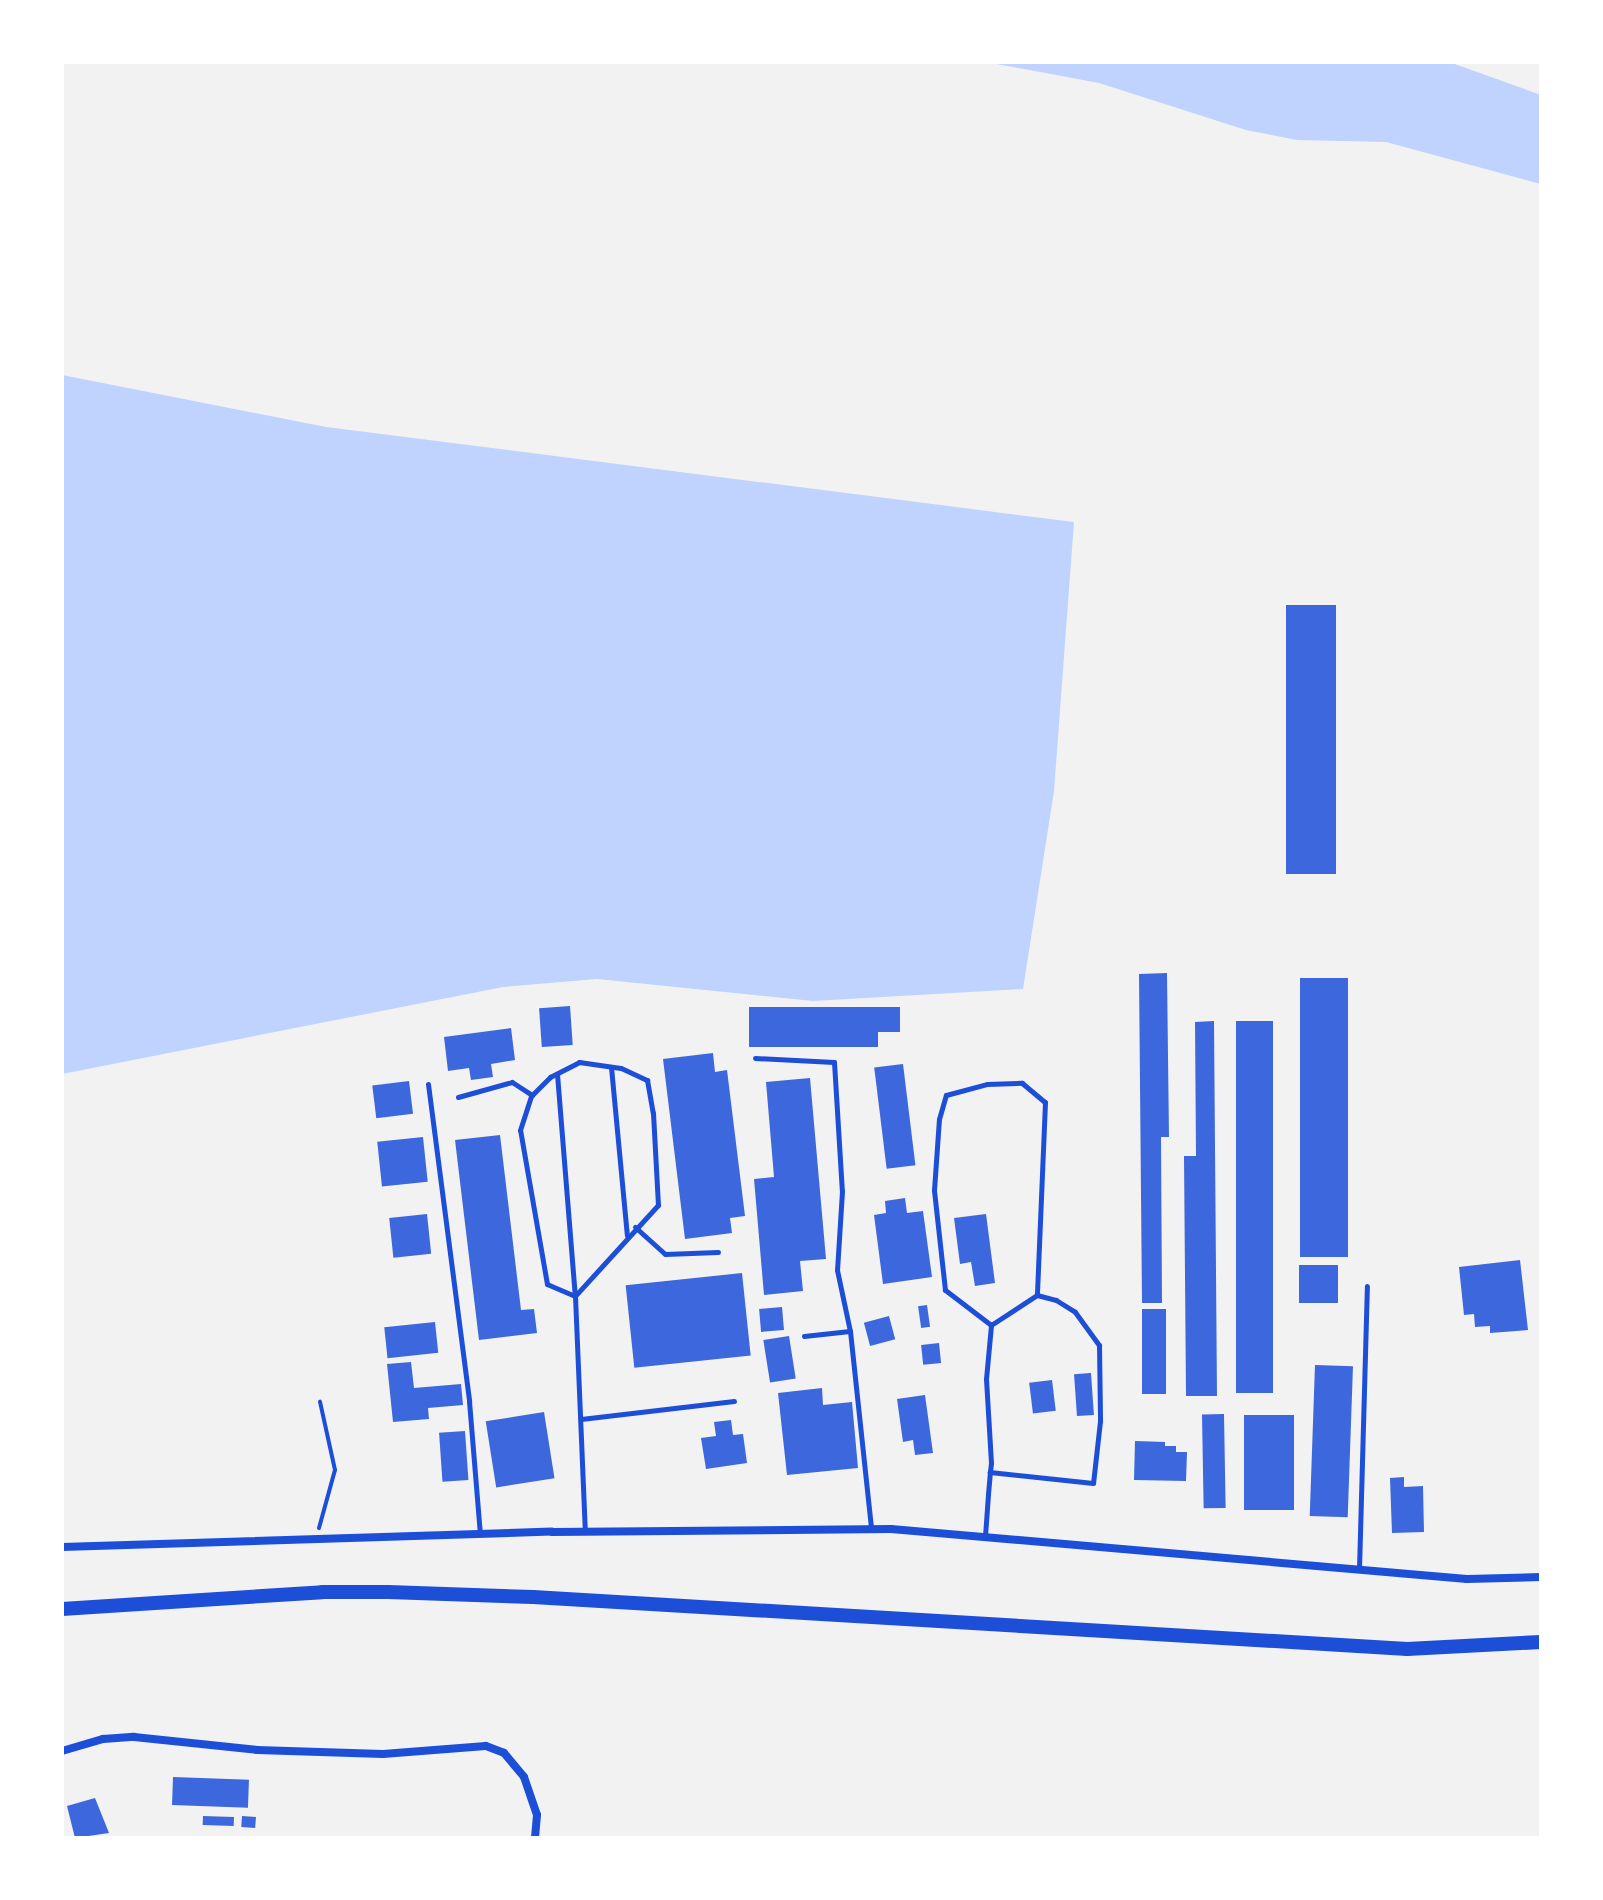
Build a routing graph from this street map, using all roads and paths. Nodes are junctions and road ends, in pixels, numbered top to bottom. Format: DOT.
graph roads {
  1 [pos="755,1058"];
  2 [pos="611,1067"];
  3 [pos="557,1073"];
  4 [pos="428,1084"];
  5 [pos="532,1095"];
  6 [pos="458,1097"];
  7 [pos="635,1227"];
  8 [pos="627,1236"];
  9 [pos="718,1252"];
  10 [pos="1367,1286"];
  11 [pos="1037,1295"];
  12 [pos="575,1296"];
  13 [pos="991,1325"];
  14 [pos="850,1331"];
  15 [pos="804,1336"];
  16 [pos="734,1401"];
  17 [pos="320,1402"];
  18 [pos="581,1419"];
  19 [pos="990,1472"];
  20 [pos="871,1528"];
  21 [pos="585,1532"];
  22 [pos="480,1535"];
  23 [pos="985,1537"];
  24 [pos="314,1542"];
  25 [pos="62,1547"];
  26 [pos="1359,1570"];
  27 [pos="1541,1577"];
  28 [pos="62,1609"];
  29 [pos="1541,1642"];
  30 [pos="62,1751"];
  31 [pos="535,1838"];
  1 -- 14 [label="lane"];
  2 -- 3 [label="lane"];
  2 -- 7 [label="lane"];
  2 -- 8 [label="lane"];
  3 -- 5 [label="lane"];
  3 -- 12 [label="lane"];
  4 -- 22 [label="lane"];
  5 -- 6 [label="lane"];
  5 -- 12 [label="lane"];
  7 -- 8 [label="lane"];
  7 -- 9 [label="lane"];
  8 -- 12 [label="lane"];
  10 -- 26 [label="lane"];
  11 -- 13 [label="lane"];
  11 -- 13 [label="lane"];
  11 -- 19 [label="lane"];
  12 -- 18 [label="lane"];
  13 -- 19 [label="lane"];
  14 -- 15 [label="lane"];
  14 -- 20 [label="lane"];
  16 -- 18 [label="lane"];
  17 -- 24 [label="path"];
  18 -- 21 [label="lane"];
  19 -- 23 [label="lane"];
  20 -- 21 [label="street"];
  20 -- 23 [label="street"];
  21 -- 22 [label="street"];
  22 -- 24 [label="street"];
  23 -- 26 [label="street"];
  24 -- 25 [label="street"];
  26 -- 27 [label="street"];
  28 -- 29 [label="main road"];
  30 -- 31 [label="street"];
}
